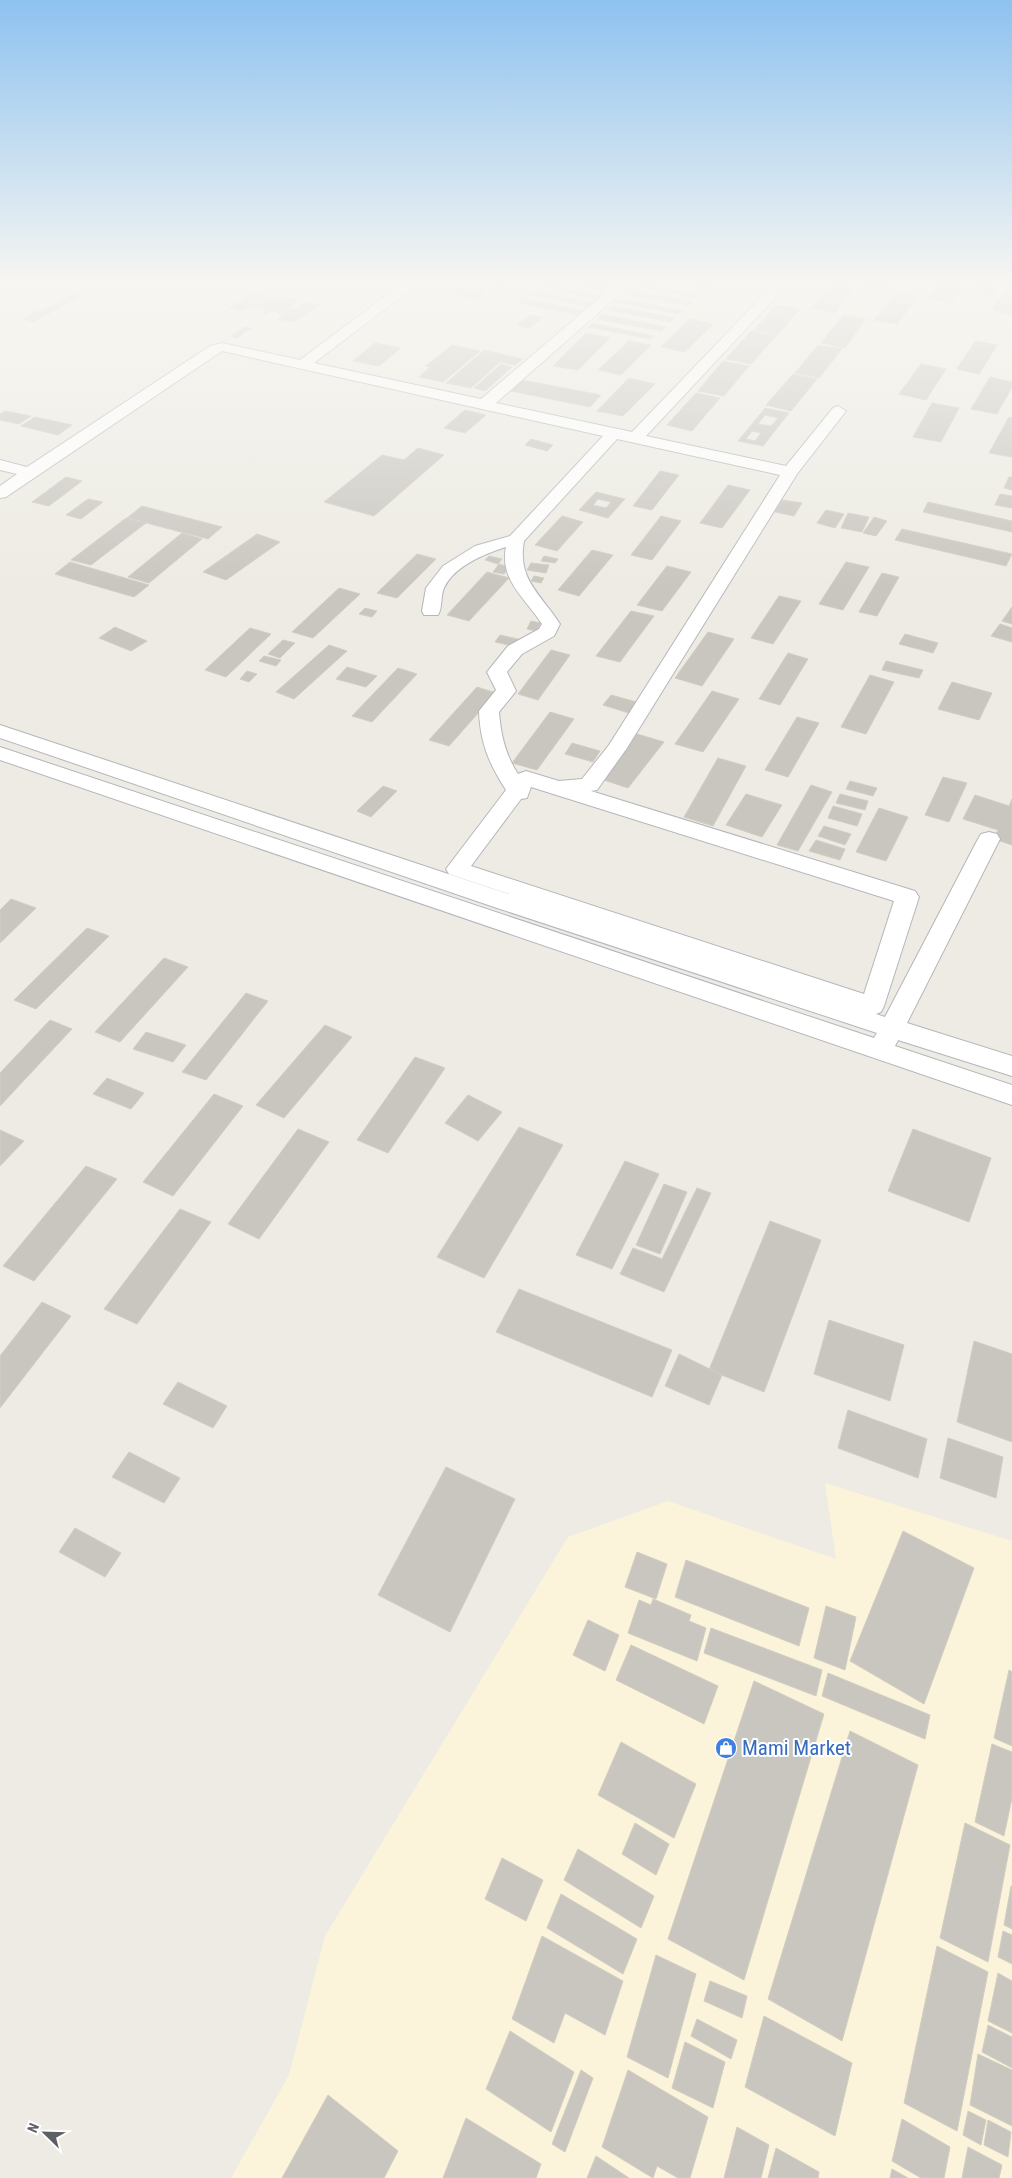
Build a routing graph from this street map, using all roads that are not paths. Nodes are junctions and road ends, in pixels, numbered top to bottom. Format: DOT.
graph roads {
  1 [pos="162,385"];
  2 [pos="396,385"];
  3 [pos="507,385"];
  4 [pos="686,385"];
  5 [pos="485,404"];
  6 [pos="838,411"];
  7 [pos="613,434"];
  8 [pos="635,438"];
  9 [pos="0,465"];
  10 [pos="790,472"];
  11 [pos="30,473"];
  12 [pos="0,493"];
  13 [pos="516,540"];
  14 [pos="431,611"];
  15 [pos="0,731"];
  16 [pos="0,754"];
  17 [pos="520,793"];
  18 [pos="989,839"];
  19 [pos="464,899"];
  20 [pos="872,1006"];
  21 [pos="886,1040"];
  22 [pos="1012,1066"];
  23 [pos="1012,1095"];
  1 -- 11 [label="street"];
  2 -- 5 [label="street"];
  3 -- 5 [label="street"];
  4 -- 8 [label="street"];
  5 -- 7 [label="street"];
  6 -- 10 [label="street"];
  7 -- 8 [label="street"];
  7 -- 13 [label="street"];
  8 -- 10 [label="street"];
  9 -- 11 [label="street"];
  10 -- 17 [label="street"];
  11 -- 12 [label="street"];
  13 -- 14 [label="street"];
  13 -- 17 [label="street"];
  15 -- 19 [label="street"];
  16 -- 19 [label="street"];
  17 -- 19 [label="street"];
  18 -- 21 [label="street"];
  19 -- 21 [label="street"];
  20 -- 20 [label="street"];
  21 -- 22 [label="street"];
  21 -- 23 [label="street"];
}
